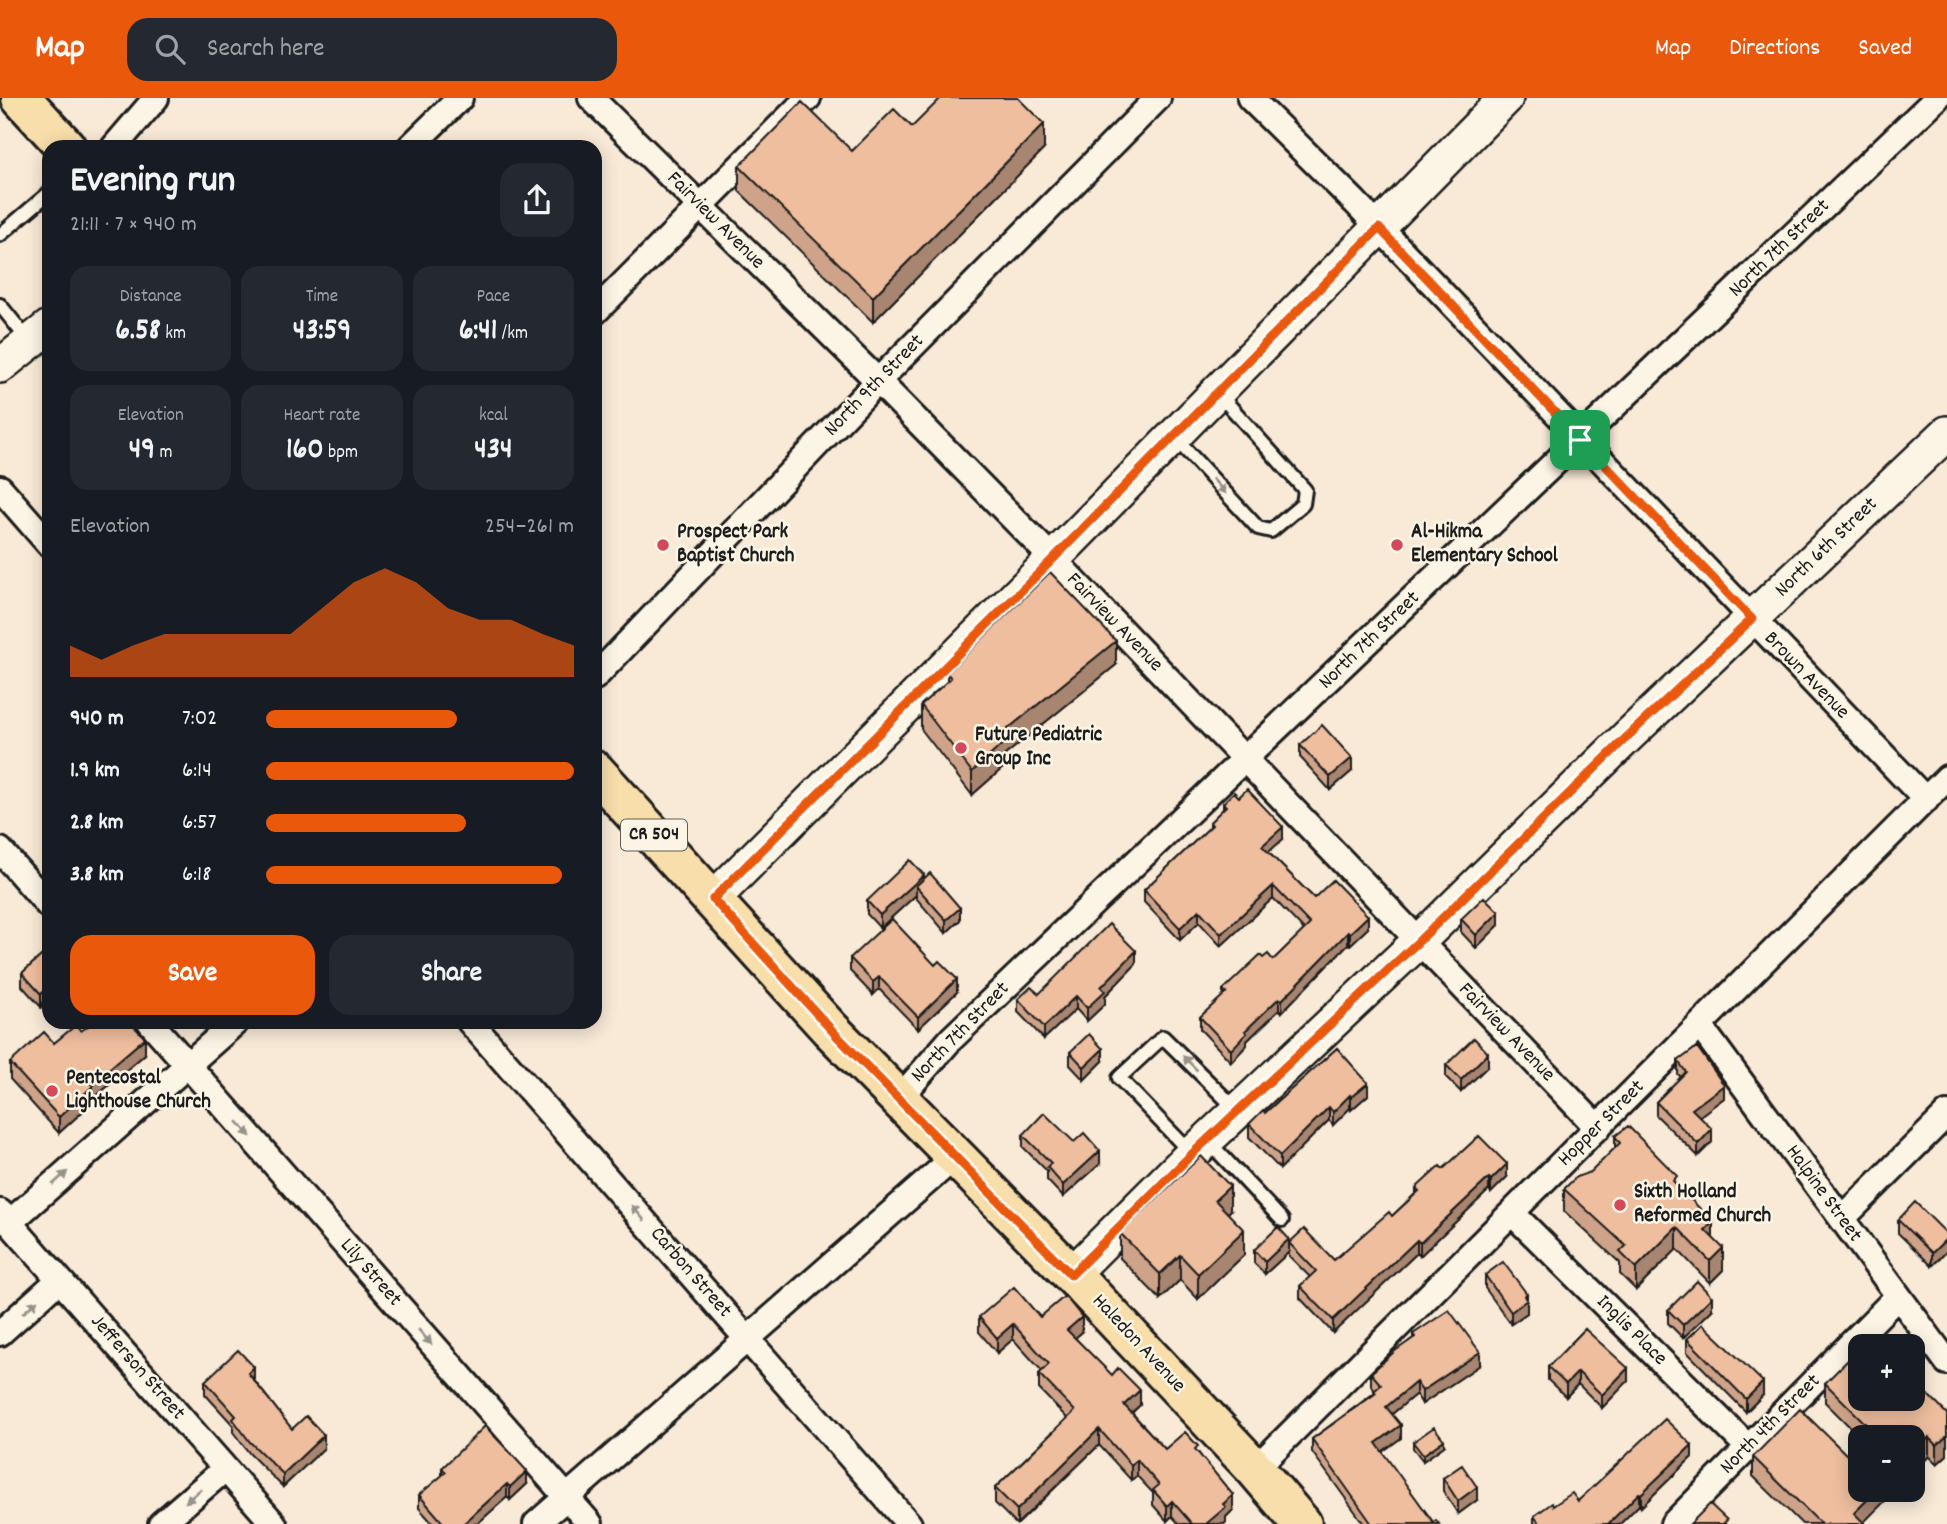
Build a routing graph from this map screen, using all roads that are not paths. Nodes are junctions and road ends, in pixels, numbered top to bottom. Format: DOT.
graph roads {
  1 [pos="21,98"];
  2 [pos="156,98"];
  3 [pos="460,98"];
  4 [pos="591,98"];
  5 [pos="808,98"];
  6 [pos="1158,98"];
  7 [pos="1250,98"];
  8 [pos="1506,98"];
  9 [pos="1937,98"];
  10 [pos="59,140"];
  11 [pos="120,140"];
  12 [pos="417,140"];
  13 [pos="42,199"];
  14 [pos="701,207"];
  15 [pos="1379,228"];
  16 [pos="0,235"];
  17 [pos="0,305"];
  18 [pos="602,305"];
  19 [pos="39,335"];
  20 [pos="0,366"];
  21 [pos="878,381"];
  22 [pos="1216,391"];
  23 [pos="1947,433"];
  24 [pos="1173,436"];
  25 [pos="1580,440"];
  26 [pos="0,488"];
  27 [pos="42,536"];
  28 [pos="1053,559"];
  29 [pos="1752,619"];
  30 [pos="602,670"];
  31 [pos="1245,760"];
  32 [pos="1947,778"];
  33 [pos="602,779"];
  34 [pos="1926,800"];
  35 [pos="0,850"];
  36 [pos="42,898"];
  37 [pos="713,899"];
  38 [pos="1418,942"];
  39 [pos="1700,1026"];
  40 [pos="156,1029"];
  41 [pos="228,1029"];
  42 [pos="476,1029"];
  43 [pos="188,1065"];
  44 [pos="898,1100"];
  45 [pos="1239,1111"];
  46 [pos="1947,1114"];
  47 [pos="1598,1128"];
  48 [pos="1200,1147"];
  49 [pos="956,1156"];
  50 [pos="1513,1214"];
  51 [pos="5,1217"];
  52 [pos="1842,1219"];
  53 [pos="1282,1220"];
  54 [pos="1071,1275"];
  55 [pos="59,1280"];
  56 [pos="1898,1296"];
  57 [pos="0,1333"];
  58 [pos="747,1338"];
  59 [pos="1947,1362"];
  60 [pos="1749,1448"];
  61 [pos="225,1469"];
  62 [pos="1255,1469"];
  63 [pos="567,1497"];
  64 [pos="1299,1523"];
  65 [pos="161,1524"];
  66 [pos="274,1524"];
  67 [pos="536,1524"];
  68 [pos="590,1524"];
  69 [pos="909,1524"];
  70 [pos="1673,1524"];
  1 -- 10 [label="main road"];
  2 -- 11 [label="street"];
  3 -- 12 [label="street"];
  4 -- 14 [label="street, Fairview Avenue"];
  5 -- 14 [label="street"];
  6 -- 21 [label="street, North 9th Street"];
  7 -- 15 [label="street, Brown Avenue"];
  8 -- 15 [label="main road"];
  9 -- 25 [label="street, North 7th Street"];
  13 -- 16 [label="lane"];
  14 -- 18 [label="street"];
  14 -- 21 [label="street, Fairview Avenue"];
  15 -- 22 [label="main road"];
  15 -- 25 [label="street, Brown Avenue"];
  17 -- 19 [label="lane"];
  19 -- 20 [label="main road"];
  21 -- 28 [label="street, Fairview Avenue"];
  21 -- 30 [label="street, North 9th Street"];
  22 -- 24 [label="main road"];
  24 -- 22 [label="lane, one-way"];
  23 -- 29 [label="main road, North 6th Street"];
  24 -- 28 [label="main road"];
  25 -- 29 [label="street, Brown Avenue"];
  25 -- 31 [label="street, North 7th Street"];
  26 -- 27 [label="street"];
  28 -- 31 [label="street, Fairview Avenue"];
  28 -- 37 [label="main road"];
  29 -- 34 [label="street, Brown Avenue"];
  29 -- 38 [label="main road, North 6th Street"];
  31 -- 38 [label="street, Fairview Avenue"];
  31 -- 44 [label="street, North 7th Street"];
  32 -- 34 [label="street, Hopper Street"];
  33 -- 37 [label="main road, Haledon Avenue / CR 504"];
  34 -- 39 [label="street, Hopper Street"];
  35 -- 36 [label="street"];
  37 -- 44 [label="main road, Haledon Avenue / CR 504"];
  38 -- 45 [label="main road, North 6th Street"];
  38 -- 47 [label="street, Fairview Avenue"];
  39 -- 47 [label="street, Hopper Street"];
  39 -- 52 [label="street, Halpine Street"];
  40 -- 43 [label="street, Lily Street"];
  41 -- 43 [label="street"];
  58 -- 42 [label="street, Carbon Street, one-way"];
  51 -- 43 [label="street, one-way"];
  43 -- 63 [label="street, Lily Street, one-way"];
  44 -- 49 [label="main road, Haledon Avenue / CR 504"];
  45 -- 48 [label="main road, North 6th Street"];
  45 -- 48 [label="lane, one-way"];
  46 -- 52 [label="street"];
  47 -- 50 [label="street, Hopper Street"];
  48 -- 53 [label="lane"];
  48 -- 54 [label="main road, North 6th Street"];
  49 -- 54 [label="main road, Haledon Avenue / CR 504"];
  49 -- 58 [label="street"];
  50 -- 60 [label="street, Inglis Place"];
  50 -- 62 [label="street, Hopper Street"];
  51 -- 55 [label="street, Jefferson Street"];
  52 -- 56 [label="street, Halpine Street"];
  54 -- 62 [label="main road, Haledon Avenue / CR 504"];
  57 -- 55 [label="street, one-way"];
  55 -- 61 [label="street, Jefferson Street"];
  56 -- 59 [label="street, Halpine Street"];
  56 -- 60 [label="street, North 4th Street"];
  58 -- 63 [label="street"];
  58 -- 69 [label="street, Carbon Street"];
  60 -- 70 [label="street, North 4th Street"];
  61 -- 65 [label="street, one-way"];
  61 -- 66 [label="street, Jefferson Street"];
  62 -- 64 [label="main road, Haledon Avenue / CR 504"];
  63 -- 67 [label="street"];
  63 -- 68 [label="street, Lily Street"];
}
